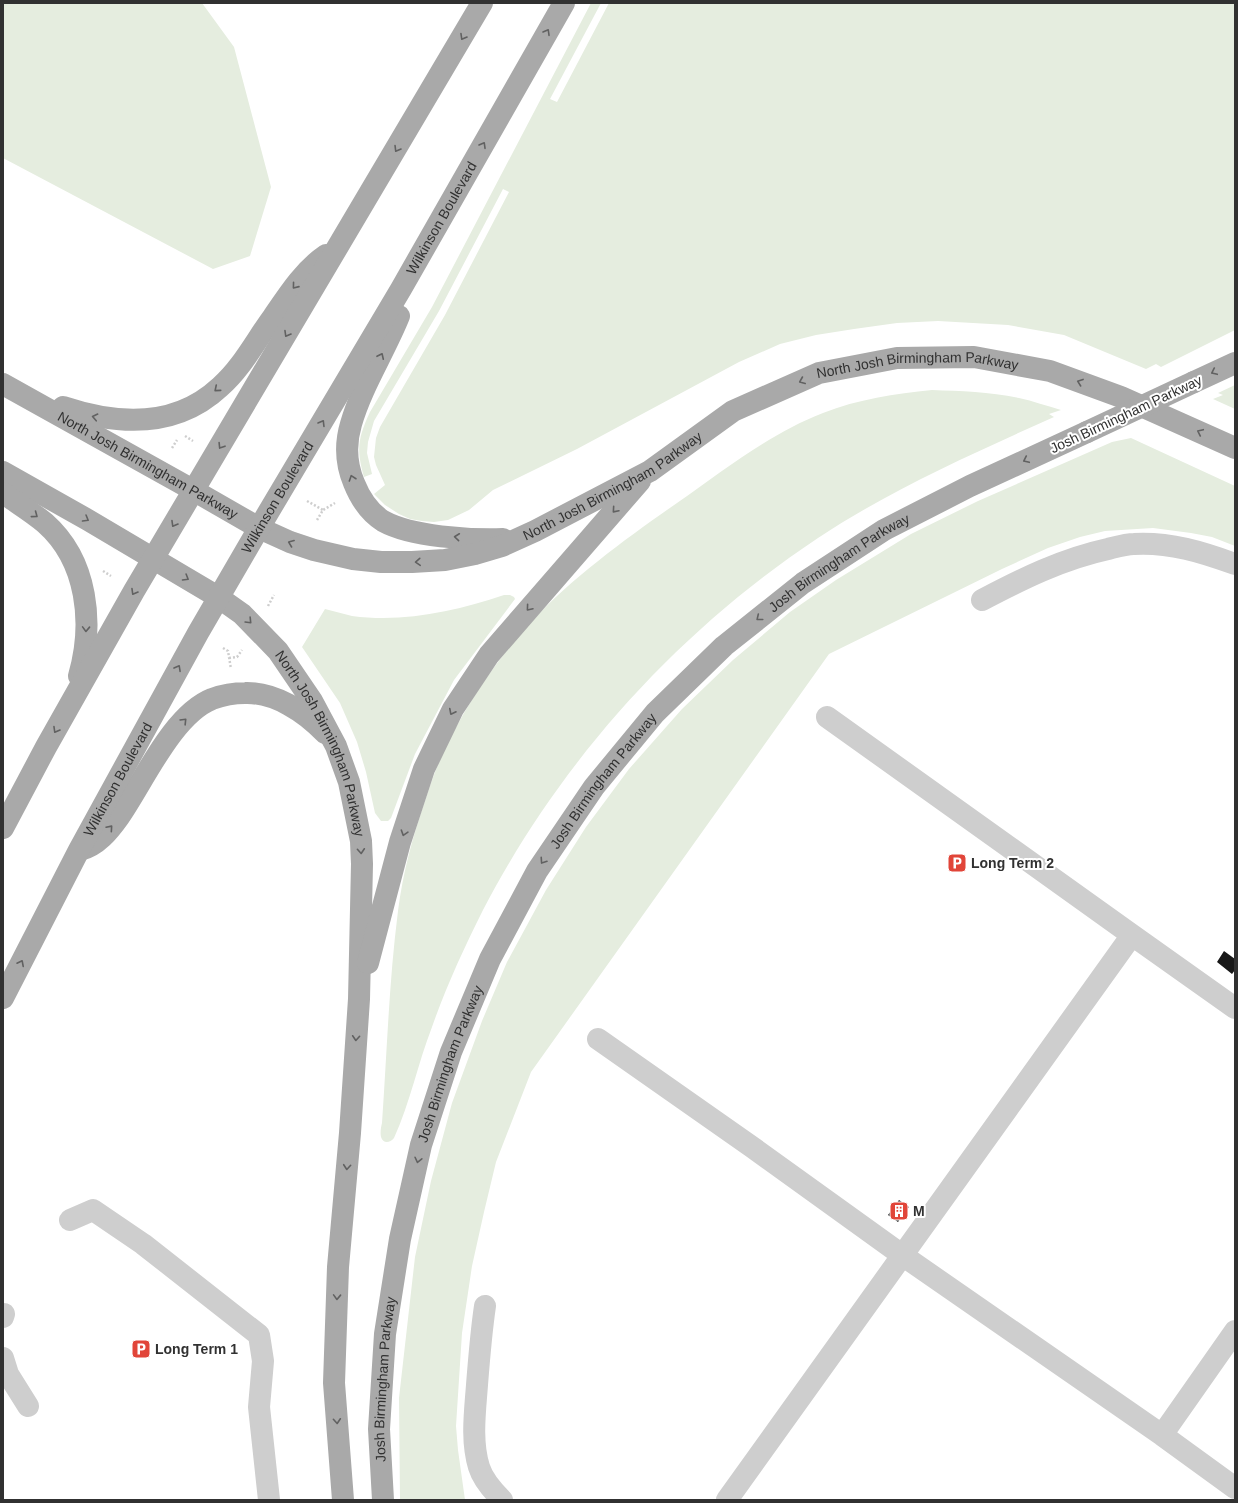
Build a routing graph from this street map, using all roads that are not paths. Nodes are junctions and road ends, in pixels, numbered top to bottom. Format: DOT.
graph roads {
  1 [pos="482,3"];
  2 [pos="564,3"];
  3 [pos="335,253"];
  4 [pos="402,289"];
  5 [pos="1235,363"];
  6 [pos="4,384"];
  7 [pos="1235,448"];
  8 [pos="650,471"];
  9 [pos="3,472"];
  10 [pos="194,490"];
  11 [pos="3,493"];
  12 [pos="259,528"];
  13 [pos="524,536"];
  14 [pos="153,559"];
  15 [pos="1235,564"];
  16 [pos="218,597"];
  17 [pos="982,600"];
  18 [pos="67,710"];
  19 [pos="827,717"];
  20 [pos="336,746"];
  21 [pos="3,828"];
  22 [pos="79,850"];
  23 [pos="1132,936"];
  24 [pos="3,998"];
  25 [pos="359,999"];
  26 [pos="1235,1008"];
  27 [pos="598,1039"];
  28 [pos="70,1220"];
  29 [pos="902,1255"];
  30 [pos="485,1306"];
  31 [pos="1235,1331"];
  32 [pos="3,1358"];
  33 [pos="28,1406"];
  34 [pos="1162,1435"];
  35 [pos="1235,1488"];
  36 [pos="269,1500"];
  37 [pos="343,1500"];
  38 [pos="383,1500"];
  39 [pos="502,1500"];
  40 [pos="727,1500"];
  1 -- 3 [label="main road, one-way"];
  4 -- 2 [label="main road, Wilkinson Boulevard, one-way"];
  3 -- 6 [label="main road, one-way"];
  3 -- 10 [label="main road, one-way"];
  12 -- 4 [label="main road, Wilkinson Boulevard, one-way"];
  13 -- 4 [label="main road, one-way"];
  5 -- 38 [label="main road, Josh Birmingham Parkway, one-way, bridge"];
  6 -- 10 [label="main road, North Josh Birmingham Parkway"];
  7 -- 8 [label="main road, North Josh Birmingham Parkway, one-way"];
  8 -- 13 [label="main road, North Josh Birmingham Parkway"];
  8 -- 25 [label="main road, one-way"];
  9 -- 14 [label="main road, North Josh Birmingham Parkway, one-way"];
  10 -- 12 [label="main road, North Josh Birmingham Parkway"];
  10 -- 14 [label="main road, one-way"];
  11 -- 18 [label="main road, one-way"];
  13 -- 12 [label="main road, North Josh Birmingham Parkway, one-way"];
  12 -- 16 [label="main road, Wilkinson Boulevard"];
  14 -- 16 [label="main road, North Josh Birmingham Parkway, one-way"];
  14 -- 18 [label="main road, one-way"];
  15 -- 17 [label="lane"];
  16 -- 20 [label="main road, North Josh Birmingham Parkway, one-way"];
  22 -- 16 [label="main road, Wilkinson Boulevard, one-way"];
  18 -- 21 [label="main road, one-way"];
  19 -- 23 [label="lane"];
  22 -- 20 [label="main road, one-way"];
  20 -- 25 [label="main road, North Josh Birmingham Parkway, one-way"];
  24 -- 22 [label="main road, Wilkinson Boulevard, one-way"];
  23 -- 26 [label="lane"];
  23 -- 29 [label="lane"];
  25 -- 37 [label="main road, one-way"];
  27 -- 29 [label="lane"];
  28 -- 36 [label="lane"];
  29 -- 34 [label="lane"];
  29 -- 40 [label="lane"];
  30 -- 39 [label="lane"];
  31 -- 34 [label="lane"];
  32 -- 33 [label="lane"];
  34 -- 35 [label="lane"];
}
